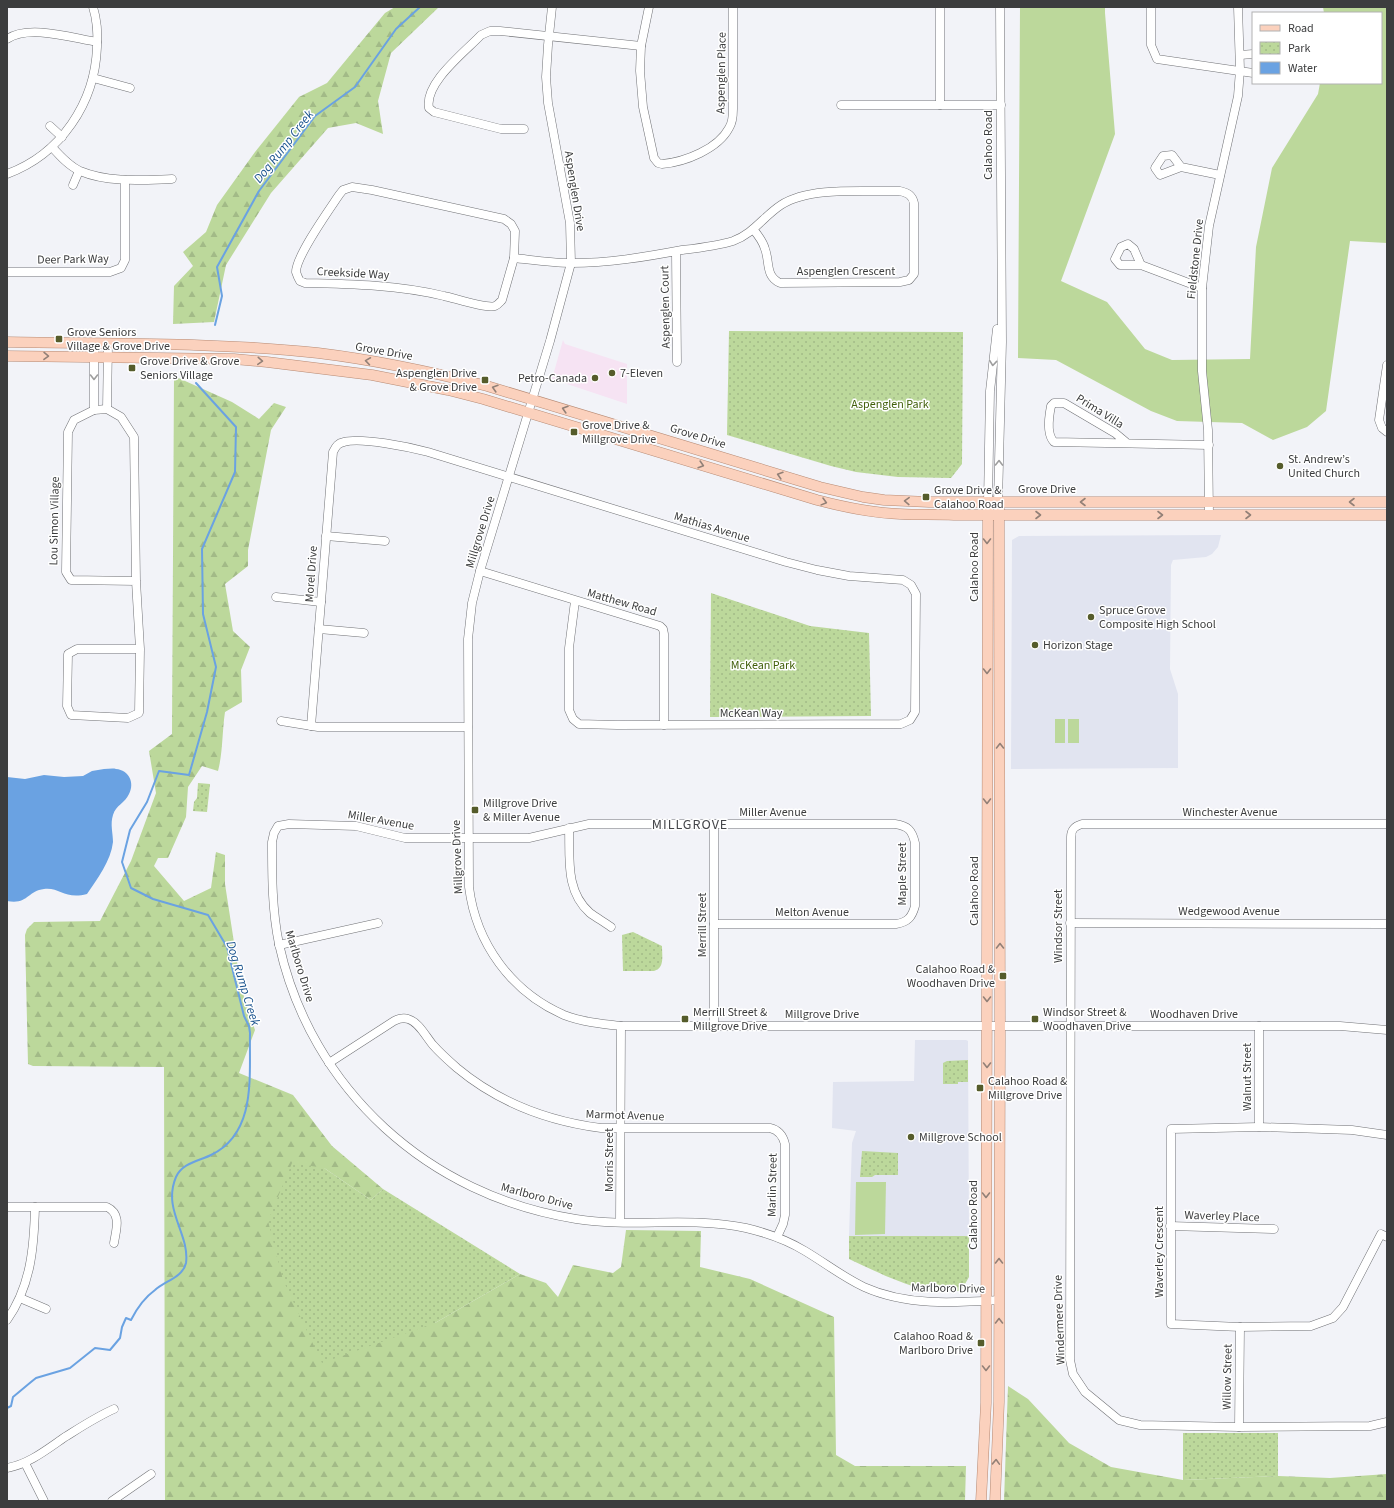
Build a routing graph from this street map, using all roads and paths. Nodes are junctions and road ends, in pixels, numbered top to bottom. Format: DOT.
graph roads {
  1 [pos="93,7"];
  2 [pos="552,7"];
  3 [pos="649,7"];
  4 [pos="733,7"];
  5 [pos="940,7"];
  6 [pos="1000,7"];
  7 [pos="1151,7"];
  8 [pos="1238,7"];
  9 [pos="549,37"];
  10 [pos="7,39"];
  11 [pos="98,42"];
  12 [pos="641,46"];
  13 [pos="1252,54"];
  14 [pos="1240,55"];
  15 [pos="1240,70"];
  16 [pos="1252,73"];
  17 [pos="93,78"];
  18 [pos="130,88"];
  19 [pos="841,105"];
  20 [pos="940,105"];
  21 [pos="1001,105"];
  22 [pos="50,126"];
  23 [pos="524,129"];
  24 [pos="62,137"];
  25 [pos="52,147"];
  26 [pos="1181,167"];
  27 [pos="79,171"];
  28 [pos="7,174"];
  29 [pos="1220,175"];
  30 [pos="172,179"];
  31 [pos="125,180"];
  32 [pos="73,185"];
  33 [pos="754,229"];
  34 [pos="676,252"];
  35 [pos="514,258"];
  36 [pos="571,263"];
  37 [pos="1141,265"];
  38 [pos="7,272"];
  39 [pos="1000,282"];
  40 [pos="1202,288"];
  41 [pos="7,342"];
  42 [pos="94,344"];
  43 [pos="108,344"];
  44 [pos="7,356"];
  45 [pos="94,357"];
  46 [pos="108,357"];
  47 [pos="678,362"];
  48 [pos="1387,365"];
  49 [pos="533,399"];
  50 [pos="107,409"];
  51 [pos="94,410"];
  52 [pos="529,412"];
  53 [pos="1387,432"];
  54 [pos="1127,443"];
  55 [pos="1209,445"];
  56 [pos="509,477"];
  57 [pos="988,502"];
  58 [pos="998,502"];
  59 [pos="1209,502"];
  60 [pos="1387,502"];
  61 [pos="987,515"];
  62 [pos="999,515"];
  63 [pos="1209,515"];
  64 [pos="1387,515"];
  65 [pos="326,536"];
  66 [pos="385,541"];
  67 [pos="480,572"];
  68 [pos="136,581"];
  69 [pos="911,585"];
  70 [pos="276,596"];
  71 [pos="575,601"];
  72 [pos="321,602"];
  73 [pos="319,629"];
  74 [pos="364,633"];
  75 [pos="140,648"];
  76 [pos="281,721"];
  77 [pos="664,725"];
  78 [pos="311,726"];
  79 [pos="468,727"];
  80 [pos="714,824"];
  81 [pos="1387,824"];
  82 [pos="278,826"];
  83 [pos="1074,827"];
  84 [pos="569,828"];
  85 [pos="909,829"];
  86 [pos="468,838"];
  87 [pos="910,919"];
  88 [pos="378,923"];
  89 [pos="1070,923"];
  90 [pos="714,924"];
  91 [pos="1387,924"];
  92 [pos="611,927"];
  93 [pos="279,945"];
  94 [pos="621,1026"];
  95 [pos="714,1026"];
  96 [pos="987,1026"];
  97 [pos="1000,1026"];
  98 [pos="1070,1026"];
  99 [pos="1259,1026"];
  100 [pos="1387,1030"];
  101 [pos="329,1063"];
  102 [pos="1259,1127"];
  103 [pos="621,1128"];
  104 [pos="780,1133"];
  105 [pos="1387,1135"];
  106 [pos="7,1207"];
  107 [pos="35,1207"];
  108 [pos="620,1222"];
  109 [pos="1170,1226"];
  110 [pos="1274,1230"];
  111 [pos="777,1237"];
  112 [pos="1387,1237"];
  113 [pos="114,1243"];
  114 [pos="20,1298"];
  115 [pos="999,1300"];
  116 [pos="986,1301"];
  117 [pos="46,1309"];
  118 [pos="7,1320"];
  119 [pos="1240,1327"];
  120 [pos="114,1409"];
  121 [pos="1387,1422"];
  122 [pos="1239,1427"];
  123 [pos="25,1464"];
  124 [pos="7,1468"];
  125 [pos="151,1474"];
  126 [pos="44,1501"];
  127 [pos="112,1501"];
  128 [pos="981,1501"];
  129 [pos="995,1501"];
  1 -- 11 [label="street"];
  2 -- 9 [label="street, Aspenglen Drive"];
  3 -- 12 [label="street, Aspenglen Place"];
  4 -- 12 [label="street, Aspenglen Place"];
  5 -- 20 [label="street"];
  6 -- 21 [label="street, Calahoo Road"];
  7 -- 15 [label="street"];
  8 -- 14 [label="street, Fieldstone Drive"];
  9 -- 12 [label="street"];
  9 -- 23 [label="street"];
  9 -- 36 [label="street, Aspenglen Drive"];
  10 -- 11 [label="street"];
  11 -- 17 [label="street"];
  13 -- 14 [label="street"];
  14 -- 15 [label="street, Fieldstone Drive"];
  15 -- 16 [label="street"];
  15 -- 29 [label="street, Fieldstone Drive"];
  17 -- 18 [label="street"];
  17 -- 24 [label="street"];
  19 -- 20 [label="street"];
  20 -- 21 [label="street"];
  21 -- 39 [label="street, Calahoo Road"];
  22 -- 24 [label="street"];
  24 -- 25 [label="street"];
  25 -- 27 [label="street"];
  25 -- 28 [label="street"];
  26 -- 29 [label="street"];
  27 -- 31 [label="street"];
  27 -- 32 [label="street"];
  29 -- 40 [label="street, Fieldstone Drive"];
  30 -- 31 [label="street"];
  31 -- 38 [label="street, Deer Park Way"];
  33 -- 33 [label="street, Aspenglen Crescent"];
  33 -- 34 [label="street, Aspenglen Crescent"];
  34 -- 36 [label="street, Aspenglen Crescent"];
  34 -- 47 [label="street, Aspenglen Court"];
  35 -- 35 [label="street, Creekside Way"];
  35 -- 36 [label="street"];
  36 -- 49 [label="street, Aspenglen Drive"];
  37 -- 40 [label="street"];
  39 -- 57 [label="street, Calahoo Road, one-way"];
  58 -- 39 [label="street, Calahoo Road, one-way"];
  40 -- 55 [label="street, Fieldstone Drive"];
  41 -- 42 [label="main road, Grove Drive"];
  42 -- 43 [label="main road, Grove Drive"];
  42 -- 45 [label="street"];
  43 -- 46 [label="street"];
  49 -- 43 [label="main road, Grove Drive, one-way"];
  44 -- 45 [label="main road, one-way"];
  45 -- 46 [label="main road"];
  45 -- 51 [label="street, one-way"];
  46 -- 50 [label="street"];
  46 -- 52 [label="main road, one-way"];
  48 -- 53 [label="street"];
  49 -- 52 [label="street, Aspenglen Drive"];
  57 -- 49 [label="main road, Grove Drive, one-way"];
  50 -- 51 [label="street, Lou Simon Village"];
  50 -- 68 [label="street"];
  51 -- 68 [label="street, Lou Simon Village"];
  52 -- 56 [label="street, Millgrove Drive"];
  52 -- 61 [label="main road, one-way"];
  54 -- 54 [label="street, Prima Villa"];
  54 -- 55 [label="street, Prima Villa"];
  55 -- 59 [label="street, Fieldstone Drive"];
  56 -- 65 [label="street, Morel Drive"];
  56 -- 67 [label="street, Millgrove Drive"];
  56 -- 69 [label="street, Mathias Avenue"];
  57 -- 58 [label="main road, Grove Drive"];
  57 -- 61 [label="main road, Calahoo Road"];
  59 -- 58 [label="main road, Grove Drive, one-way"];
  58 -- 62 [label="main road, Calahoo Road"];
  60 -- 59 [label="main road, Grove Drive, one-way"];
  59 -- 63 [label="street, Fieldstone Drive"];
  61 -- 62 [label="main road"];
  61 -- 96 [label="main road, Calahoo Road, one-way"];
  62 -- 63 [label="main road, one-way"];
  97 -- 62 [label="main road, Calahoo Road, one-way"];
  63 -- 64 [label="main road, one-way"];
  65 -- 66 [label="street"];
  65 -- 72 [label="street, Morel Drive"];
  67 -- 71 [label="street, Matthew Road"];
  67 -- 79 [label="street, Millgrove Drive"];
  68 -- 75 [label="street"];
  69 -- 77 [label="street, McKean Way"];
  70 -- 72 [label="street"];
  71 -- 77 [label="street, Matthew Road"];
  71 -- 77 [label="street, McKean Way"];
  72 -- 73 [label="street, Morel Drive"];
  73 -- 74 [label="street"];
  73 -- 78 [label="street, Morel Drive"];
  75 -- 75 [label="street"];
  76 -- 78 [label="street"];
  78 -- 79 [label="street"];
  79 -- 86 [label="street, Millgrove Drive"];
  80 -- 84 [label="street, Miller Avenue"];
  80 -- 85 [label="street, Miller Avenue"];
  80 -- 90 [label="street, Merrill Street"];
  81 -- 83 [label="street, Winchester Avenue"];
  82 -- 86 [label="street, Miller Avenue"];
  82 -- 93 [label="street, Marlboro Drive"];
  83 -- 89 [label="street, Windsor Street"];
  84 -- 86 [label="street, Miller Avenue"];
  84 -- 92 [label="street"];
  85 -- 87 [label="street, Maple Street"];
  86 -- 94 [label="street, Millgrove Drive"];
  87 -- 90 [label="street, Melton Avenue"];
  88 -- 93 [label="street"];
  89 -- 91 [label="street, Wedgewood Avenue"];
  89 -- 98 [label="street, Windsor Street"];
  90 -- 95 [label="street, Merrill Street"];
  93 -- 101 [label="street, Marlboro Drive"];
  94 -- 95 [label="street, Millgrove Drive"];
  94 -- 103 [label="street, Morris Street"];
  95 -- 96 [label="street, Millgrove Drive"];
  96 -- 97 [label="street, Millgrove Drive"];
  96 -- 116 [label="main road, Calahoo Road, one-way"];
  97 -- 98 [label="street, Woodhaven Drive"];
  115 -- 97 [label="main road, Calahoo Road, one-way"];
  98 -- 99 [label="street, Woodhaven Drive"];
  98 -- 122 [label="street, Windermere Drive"];
  99 -- 100 [label="street, Woodhaven Drive"];
  99 -- 102 [label="street, Walnut Street"];
  101 -- 103 [label="street, Marmot Avenue"];
  101 -- 108 [label="street, Marlboro Drive"];
  102 -- 105 [label="street, Waverley Crescent"];
  102 -- 109 [label="street, Waverley Crescent"];
  103 -- 104 [label="street, Marmot Avenue"];
  103 -- 108 [label="street, Morris Street"];
  104 -- 111 [label="street, Marlin Street"];
  106 -- 107 [label="street"];
  107 -- 113 [label="street"];
  107 -- 114 [label="street"];
  108 -- 111 [label="street, Marlboro Drive"];
  109 -- 110 [label="street, Waverley Place"];
  109 -- 119 [label="street, Waverley Crescent"];
  111 -- 116 [label="street, Marlboro Drive"];
  112 -- 119 [label="street, Waverley Crescent"];
  114 -- 117 [label="street"];
  114 -- 118 [label="street"];
  115 -- 116 [label="street, Marlboro Drive"];
  129 -- 115 [label="main road, Calahoo Road, one-way"];
  116 -- 128 [label="main road, Calahoo Road, one-way"];
  119 -- 122 [label="street, Willow Street"];
  120 -- 123 [label="street"];
  121 -- 122 [label="street, Windermere Drive"];
  123 -- 124 [label="street"];
  123 -- 126 [label="street"];
  125 -- 127 [label="street"];
}
